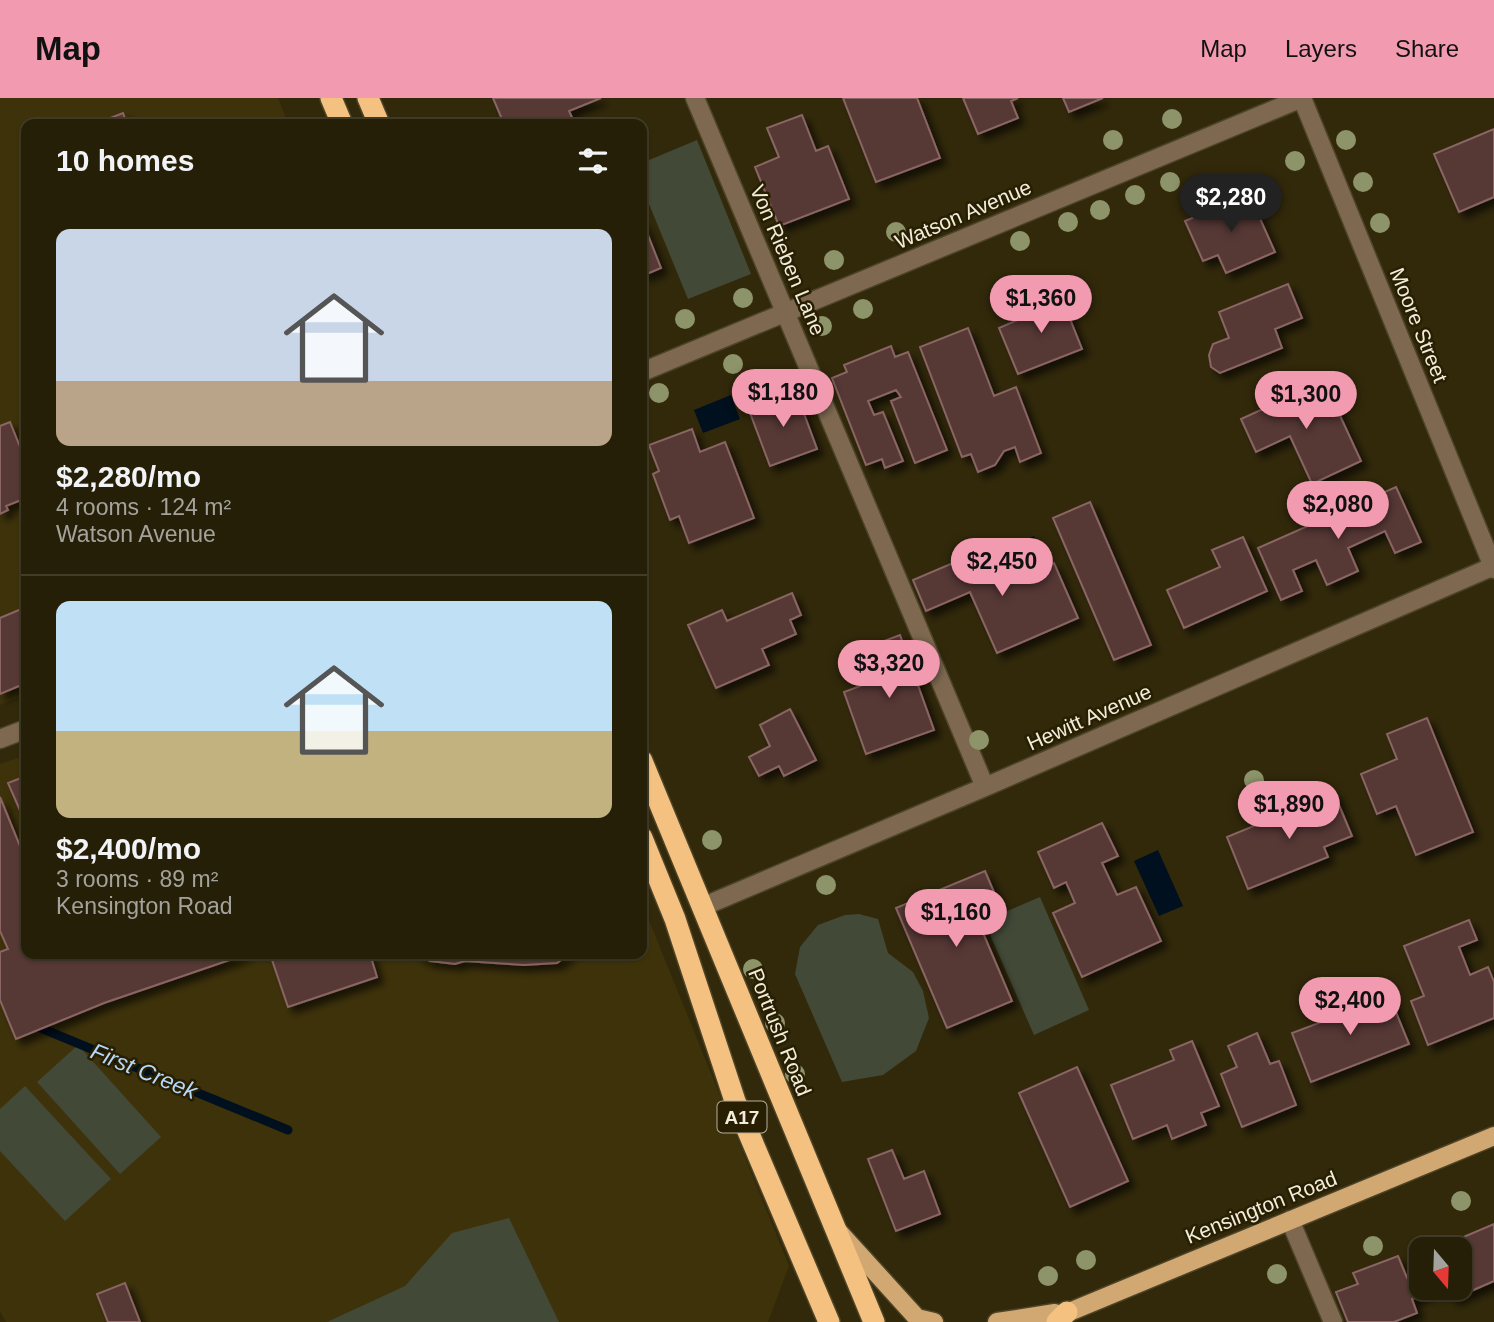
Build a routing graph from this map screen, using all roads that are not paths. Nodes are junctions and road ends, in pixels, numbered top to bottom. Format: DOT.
graph roads {
  1 [pos="331,98"];
  2 [pos="368,98"];
  3 [pos="695,98"];
  4 [pos="1302,98"];
  5 [pos="340,119"];
  6 [pos="377,119"];
  7 [pos="785,313"];
  8 [pos="647,370"];
  9 [pos="1494,567"];
  10 [pos="21,731"];
  11 [pos="0,739"];
  12 [pos="647,773"];
  13 [pos="985,787"];
  14 [pos="647,850"];
  15 [pos="702,907"];
  16 [pos="1494,1136"];
  17 [pos="1290,1220"];
  18 [pos="832,1224"];
  19 [pos="1062,1317"];
  20 [pos="824,1318"];
  21 [pos="874,1322"];
  22 [pos="934,1322"];
  23 [pos="997,1322"];
  24 [pos="1045,1322"];
  25 [pos="1333,1322"];
  1 -- 5 [label="highway"];
  2 -- 6 [label="highway"];
  3 -- 7 [label="street, Von Rieben Lane"];
  4 -- 7 [label="street, Watson Avenue"];
  4 -- 9 [label="street, Moore Street"];
  7 -- 8 [label="street, Watson Avenue"];
  7 -- 13 [label="street, Von Rieben Lane"];
  9 -- 13 [label="street, Hewitt Avenue"];
  10 -- 11 [label="street"];
  12 -- 15 [label="highway, Portrush Road / A17"];
  13 -- 15 [label="street, Hewitt Avenue"];
  14 -- 20 [label="highway, A17"];
  15 -- 18 [label="highway, Portrush Road / A17"];
  16 -- 17 [label="main road, Kensington Road"];
  17 -- 19 [label="main road, Kensington Road"];
  17 -- 25 [label="street"];
  18 -- 21 [label="highway, Portrush Road / A17"];
  18 -- 22 [label="main road"];
  19 -- 23 [label="main road"];
  19 -- 24 [label="main road, Kensington Road"];
}
